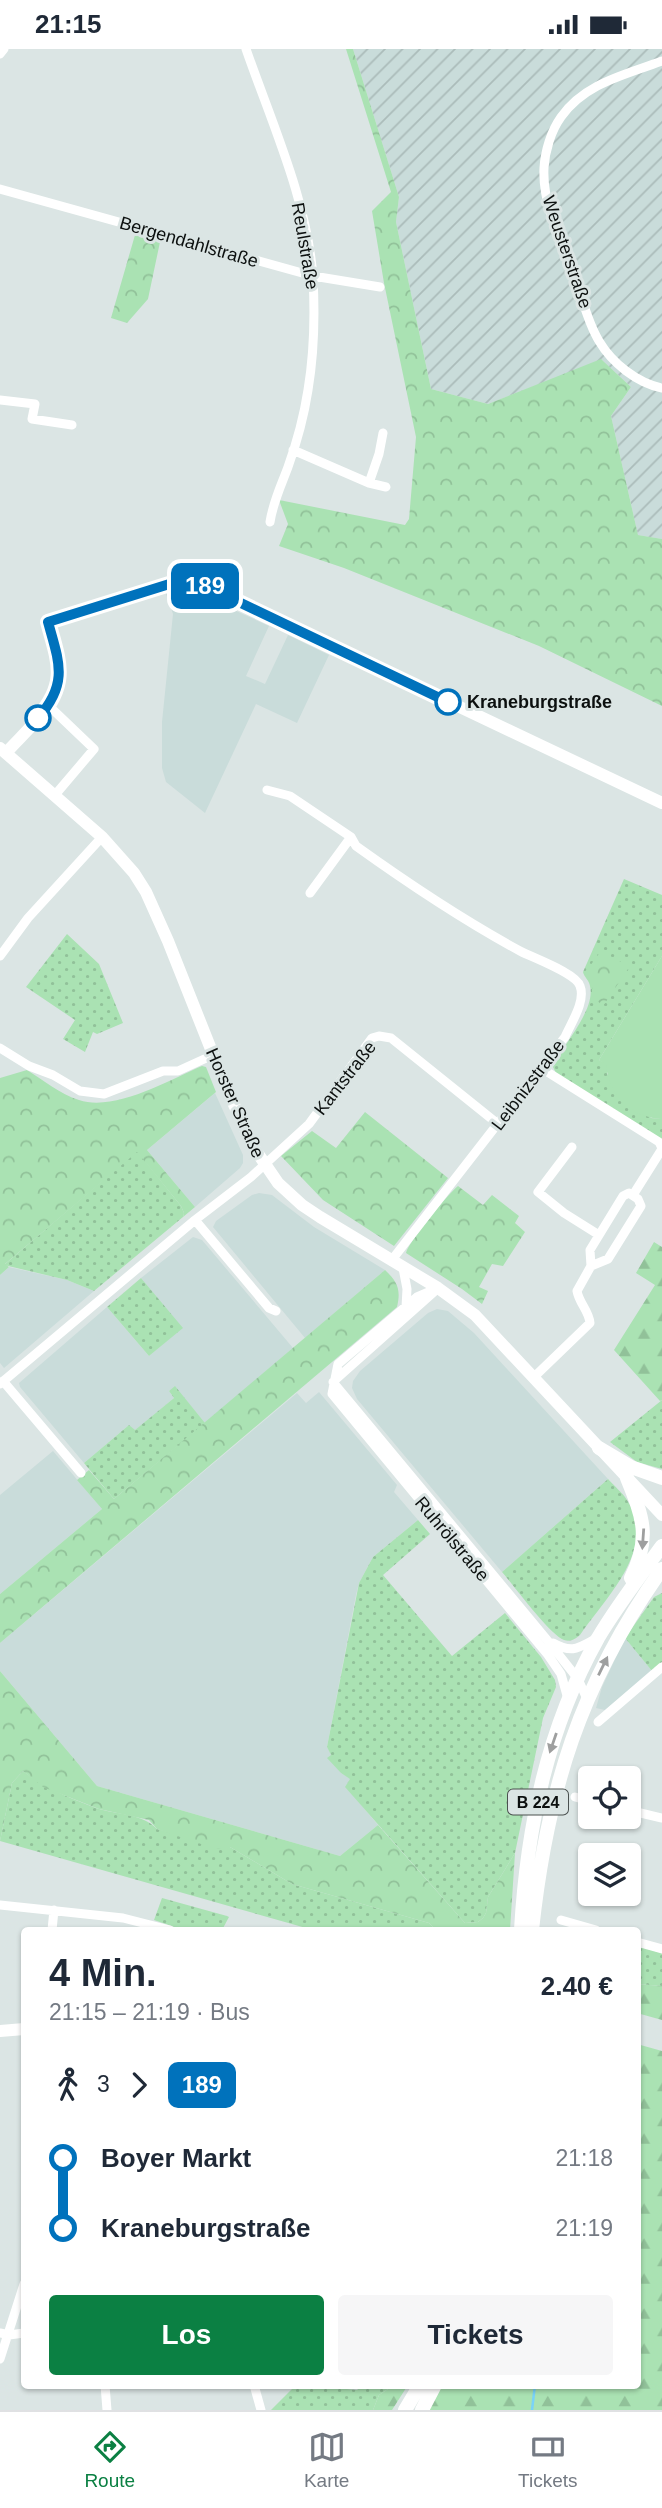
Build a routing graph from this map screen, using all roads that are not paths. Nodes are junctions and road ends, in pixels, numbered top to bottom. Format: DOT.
graph roads {
  1 [pos="4,49"];
  2 [pos="246,49"];
  3 [pos="0,54"];
  4 [pos="662,61"];
  5 [pos="0,189"];
  6 [pos="313,276"];
  7 [pos="380,286"];
  8 [pos="662,388"];
  9 [pos="0,400"];
  10 [pos="72,425"];
  11 [pos="383,433"];
  12 [pos="293,450"];
  13 [pos="369,484"];
  14 [pos="386,487"];
  15 [pos="270,522"];
  16 [pos="48,706"];
  17 [pos="3,751"];
  18 [pos="267,790"];
  19 [pos="55,795"];
  20 [pos="662,803"];
  21 [pos="102,837"];
  22 [pos="351,837"];
  23 [pos="310,893"];
  24 [pos="0,956"];
  25 [pos="0,1048"];
  26 [pos="213,1055"];
  27 [pos="541,1068"];
  28 [pos="498,1124"];
  29 [pos="572,1147"];
  30 [pos="662,1149"];
  31 [pos="264,1165"];
  32 [pos="633,1195"];
  33 [pos="195,1220"];
  34 [pos="599,1235"];
  35 [pos="391,1261"];
  36 [pos="591,1266"];
  37 [pos="403,1268"];
  38 [pos="438,1288"];
  39 [pos="406,1307"];
  40 [pos="276,1311"];
  41 [pos="534,1378"];
  42 [pos="333,1382"];
  43 [pos="1,1383"];
  44 [pos="599,1448"];
  45 [pos="81,1473"];
  46 [pos="627,1478"];
  47 [pos="662,1478"];
  48 [pos="662,1515"];
  49 [pos="662,1546"];
  50 [pos="662,1569"];
  51 [pos="662,1586"];
  52 [pos="642,1597"];
  53 [pos="623,1599"];
  54 [pos="599,1637"];
  55 [pos="548,1641"];
  56 [pos="662,1667"];
  57 [pos="578,1679"];
  58 [pos="587,1699"];
  59 [pos="568,1700"];
  60 [pos="598,1722"];
  61 [pos="575,1797"];
  62 [pos="578,1798"];
  63 [pos="641,1813"];
  64 [pos="662,1818"];
  65 [pos="0,1905"];
  66 [pos="54,1910"];
  67 [pos="561,1920"];
  68 [pos="52,1927"];
  69 [pos="158,1927"];
  70 [pos="521,1927"];
  71 [pos="533,1927"];
  72 [pos="586,1927"];
  73 [pos="641,1943"];
  74 [pos="662,1949"];
  75 [pos="21,2029"];
  76 [pos="0,2031"];
  77 [pos="21,2292"];
  78 [pos="4,2334"];
  79 [pos="0,2359"];
  80 [pos="105,2389"];
  81 [pos="255,2389"];
  82 [pos="418,2389"];
  83 [pos="433,2389"];
  84 [pos="107,2410"];
  85 [pos="261,2410"];
  86 [pos="405,2410"];
  87 [pos="422,2410"];
  1 -- 3 [label="street"];
  2 -- 6 [label="street, Reulstraße"];
  4 -- 8 [label="street, Weusterstraße"];
  5 -- 6 [label="street, Bergendahlstraße"];
  6 -- 7 [label="street, Bergendahlstraße"];
  6 -- 12 [label="street, Reulstraße"];
  9 -- 10 [label="street"];
  11 -- 13 [label="street"];
  12 -- 13 [label="street"];
  12 -- 15 [label="street, Reulstraße"];
  13 -- 14 [label="street"];
  16 -- 17 [label="main road"];
  16 -- 19 [label="street"];
  16 -- 20 [label="main road"];
  17 -- 19 [label="main road, Horster Straße"];
  18 -- 22 [label="street, Leibnizstraße"];
  19 -- 21 [label="main road, Horster Straße"];
  21 -- 24 [label="street"];
  21 -- 26 [label="main road, Horster Straße"];
  22 -- 23 [label="street"];
  22 -- 27 [label="street, Leibnizstraße"];
  25 -- 26 [label="street"];
  26 -- 31 [label="main road, Horster Straße"];
  27 -- 28 [label="street, Leibnizstraße"];
  27 -- 30 [label="street"];
  28 -- 31 [label="street, Kantstraße"];
  28 -- 35 [label="street, Leibnizstraße"];
  29 -- 34 [label="street"];
  30 -- 32 [label="street"];
  31 -- 33 [label="street"];
  31 -- 35 [label="main road, Horster Straße"];
  32 -- 34 [label="street"];
  32 -- 36 [label="street"];
  33 -- 40 [label="street"];
  33 -- 43 [label="street"];
  34 -- 36 [label="street"];
  35 -- 37 [label="main road, Horster Straße"];
  36 -- 41 [label="street"];
  37 -- 38 [label="main road, Horster Straße"];
  37 -- 39 [label="street"];
  38 -- 39 [label="street"];
  38 -- 41 [label="main road, Horster Straße"];
  38 -- 42 [label="street"];
  39 -- 42 [label="street"];
  41 -- 44 [label="main road, Horster Straße"];
  42 -- 55 [label="street, Ruhrölstraße"];
  42 -- 59 [label="street, Ruhrölstraße"];
  43 -- 45 [label="street"];
  44 -- 46 [label="main road, Horster Straße"];
  44 -- 47 [label="main road"];
  46 -- 48 [label="main road, Horster Straße"];
  46 -- 53 [label="main road, one-way"];
  49 -- 53 [label="main road, B 224"];
  50 -- 52 [label="main road, B 224"];
  51 -- 52 [label="main road"];
  58 -- 52 [label="main road, B 224, one-way"];
  53 -- 54 [label="main road, B 224"];
  54 -- 55 [label="street"];
  54 -- 57 [label="main road, B 224"];
  55 -- 57 [label="street, Ruhrölstraße"];
  56 -- 60 [label="street"];
  57 -- 58 [label="street, Ruhrölstraße"];
  57 -- 59 [label="main road, B 224"];
  58 -- 71 [label="main road, B 224"];
  59 -- 70 [label="main road, B 224, one-way"];
  61 -- 62 [label="street"];
  63 -- 64 [label="street"];
  65 -- 66 [label="street"];
  66 -- 68 [label="street"];
  66 -- 69 [label="street"];
  67 -- 72 [label="street"];
  73 -- 74 [label="street"];
  75 -- 76 [label="main road"];
  77 -- 78 [label="street"];
  78 -- 79 [label="street"];
  80 -- 84 [label="street"];
  81 -- 85 [label="street"];
  82 -- 86 [label="main road"];
  83 -- 87 [label="main road"];
}
